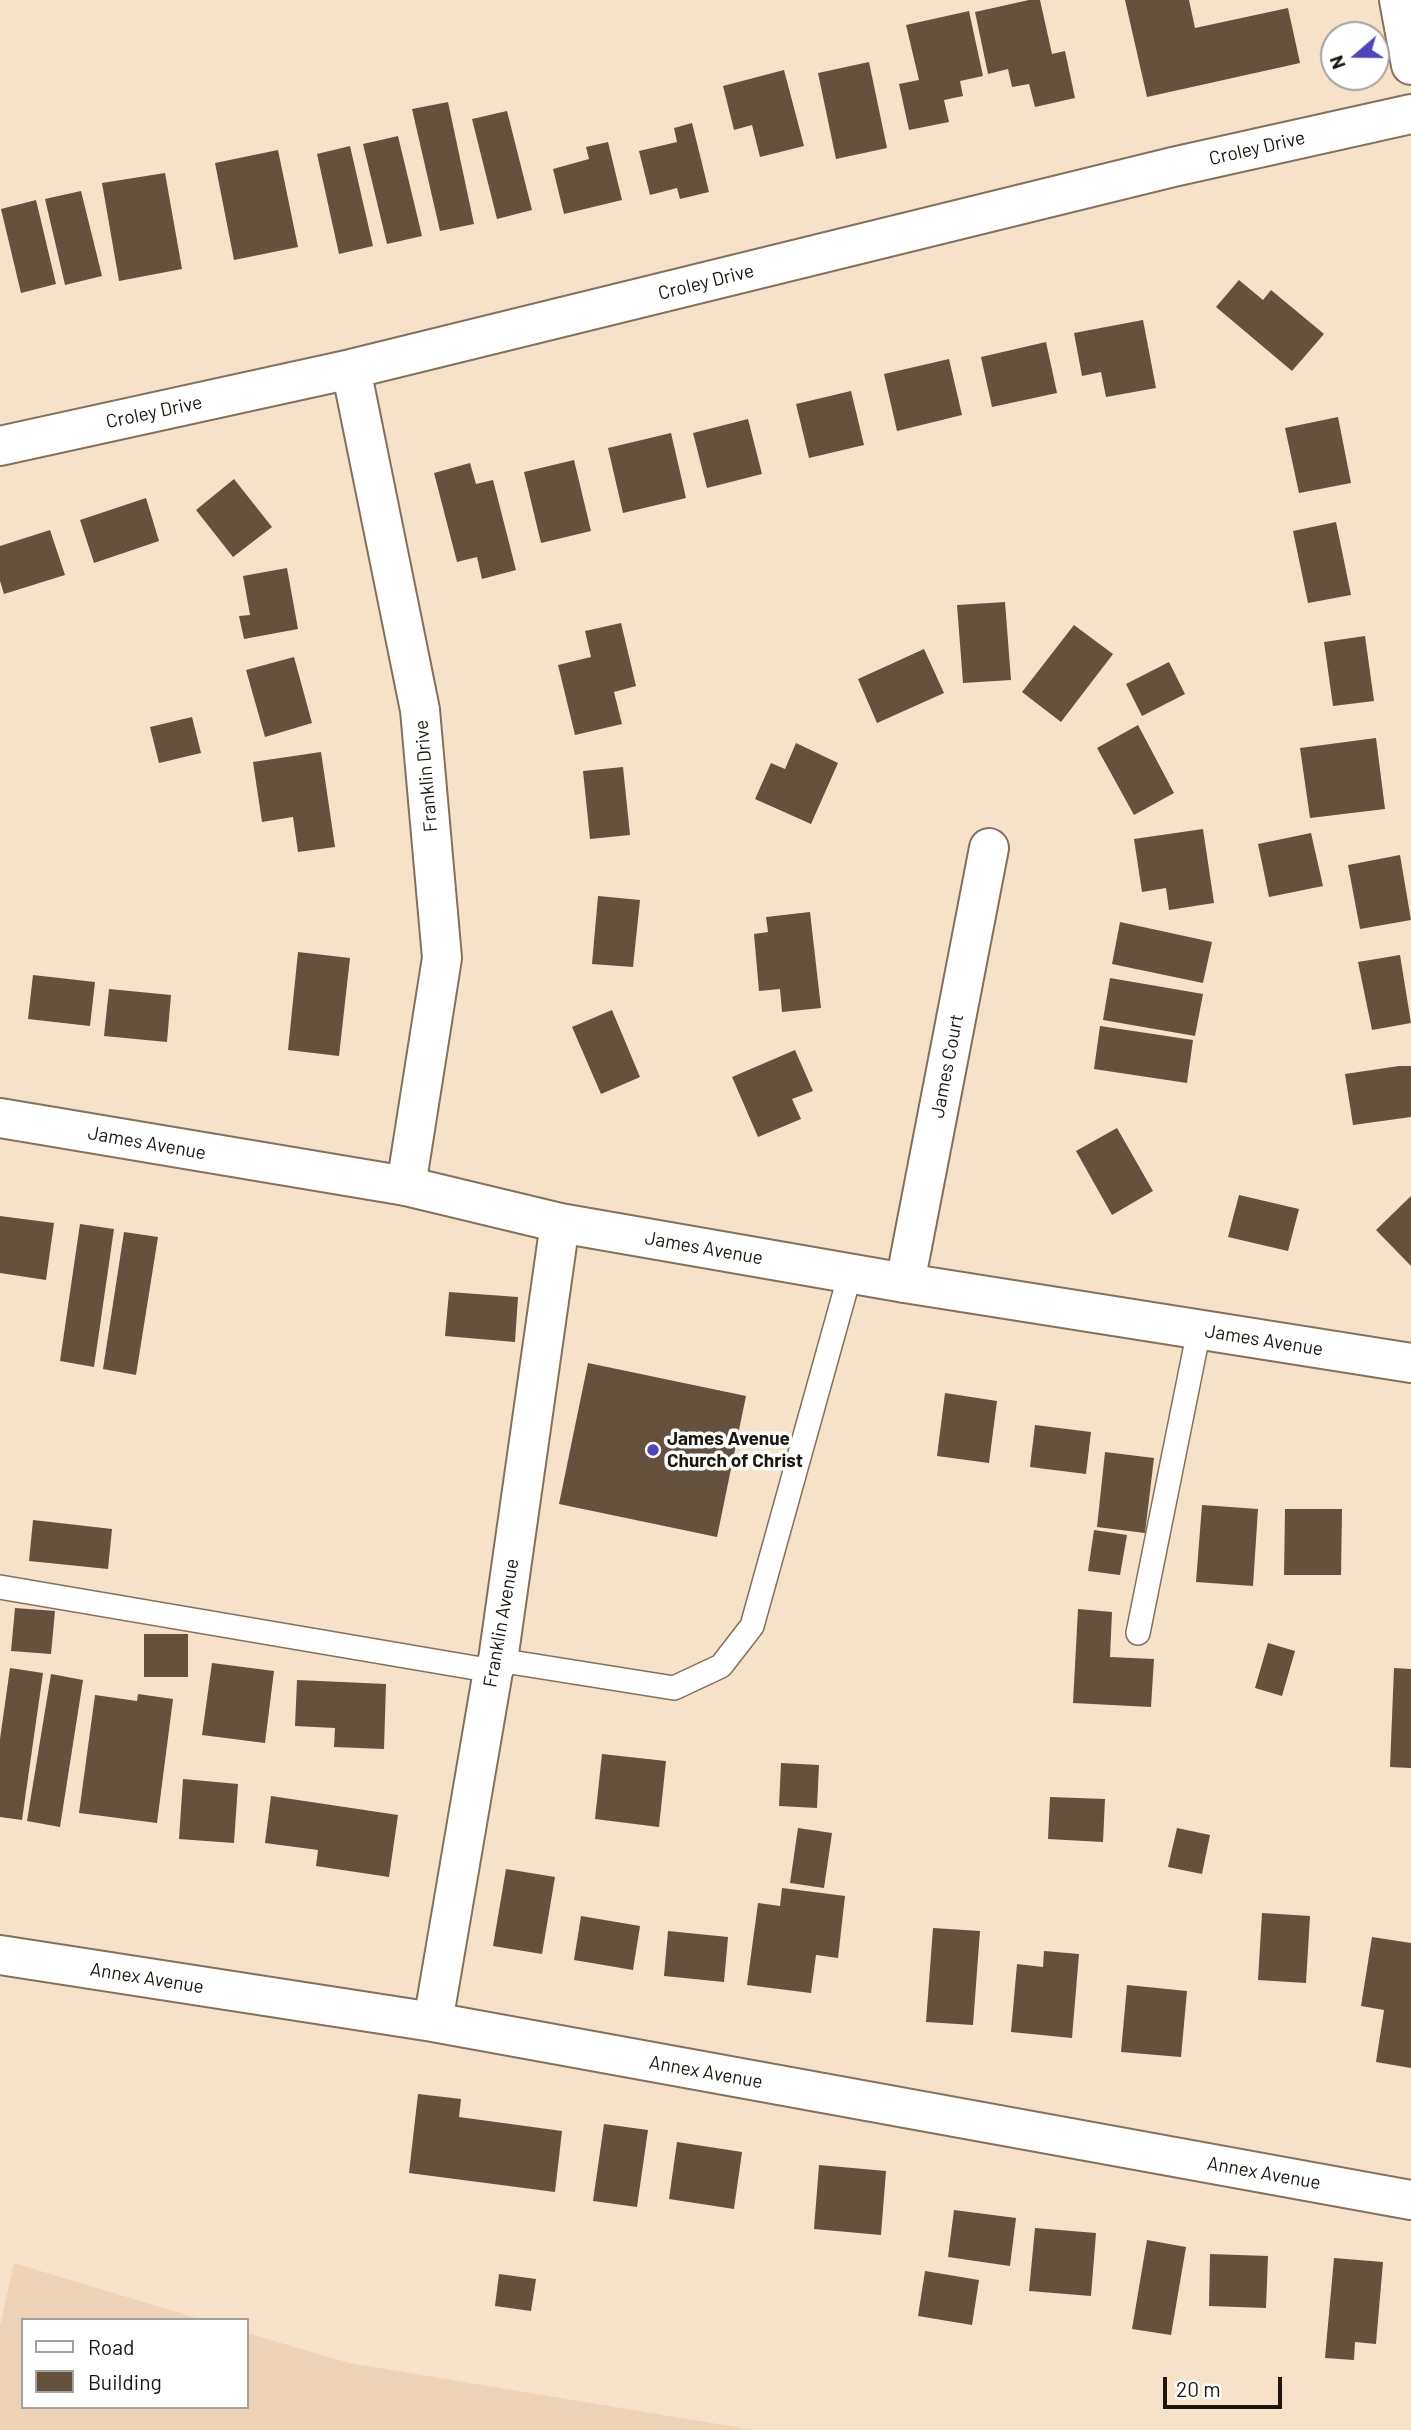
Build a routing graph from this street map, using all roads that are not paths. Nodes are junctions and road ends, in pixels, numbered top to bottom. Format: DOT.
graph roads {
  1 [pos="1399,0"];
  2 [pos="1411,65"];
  3 [pos="1411,114"];
  4 [pos="351,369"];
  5 [pos="0,446"];
  6 [pos="989,848"];
  7 [pos="0,1118"];
  8 [pos="407,1186"];
  9 [pos="560,1223"];
  10 [pos="850,1274"];
  11 [pos="905,1283"];
  12 [pos="1199,1330"];
  13 [pos="1411,1363"];
  14 [pos="0,1587"];
  15 [pos="1138,1633"];
  16 [pos="496,1665"];
  17 [pos="0,1955"];
  18 [pos="433,2022"];
  19 [pos="1411,2200"];
  1 -- 2 [label="street"];
  3 -- 4 [label="street, Croley Drive"];
  4 -- 5 [label="street, Croley Drive"];
  4 -- 8 [label="street, Franklin Drive"];
  6 -- 11 [label="street, James Court"];
  7 -- 8 [label="street, James Avenue"];
  8 -- 9 [label="street, James Avenue"];
  9 -- 10 [label="street, James Avenue"];
  9 -- 16 [label="street, Franklin Avenue"];
  10 -- 11 [label="street, James Avenue"];
  10 -- 16 [label="lane"];
  11 -- 12 [label="street, James Avenue"];
  12 -- 13 [label="street, James Avenue"];
  12 -- 15 [label="lane"];
  14 -- 16 [label="lane"];
  16 -- 18 [label="street, Franklin Avenue"];
  17 -- 18 [label="street, Annex Avenue"];
  18 -- 19 [label="street, Annex Avenue"];
}
